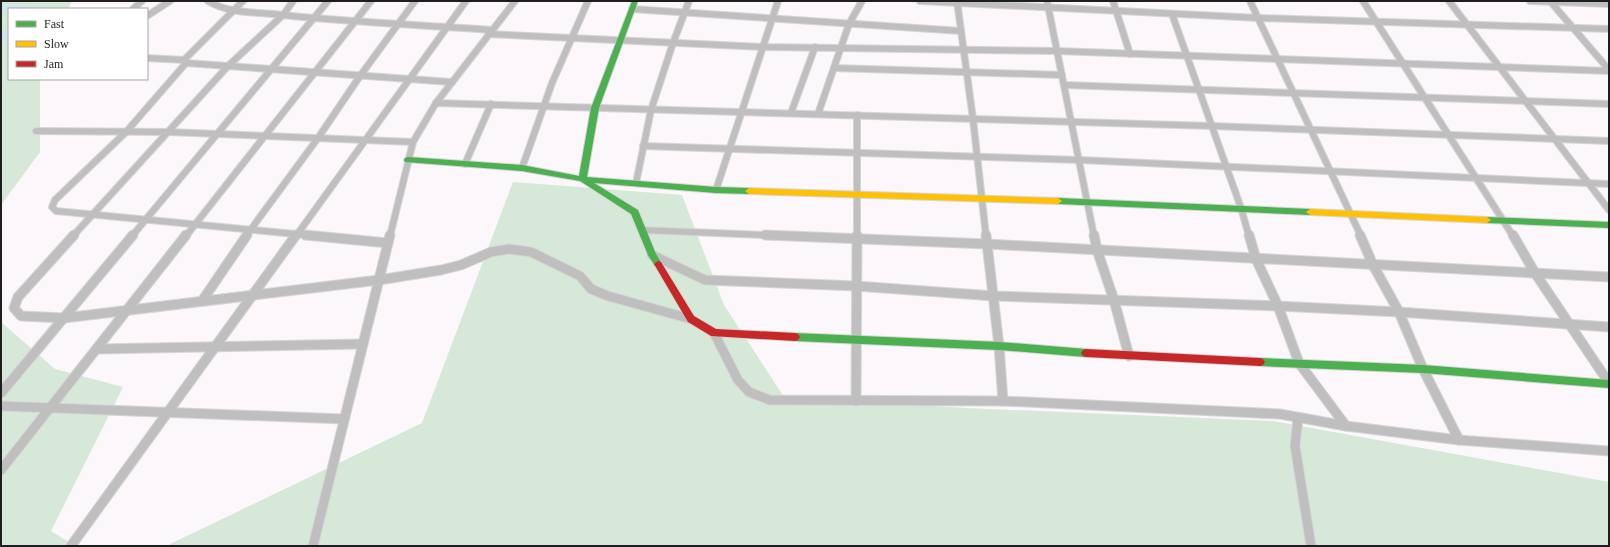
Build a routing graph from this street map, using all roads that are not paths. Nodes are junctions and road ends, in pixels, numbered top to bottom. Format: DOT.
graph roads {
  1 [pos="142,1"];
  2 [pos="170,1"];
  3 [pos="208,1"];
  4 [pos="243,1"];
  5 [pos="293,1"];
  6 [pos="328,1"];
  7 [pos="371,1"];
  8 [pos="415,1"];
  9 [pos="466,1"];
  10 [pos="515,1"];
  11 [pos="588,1"];
  12 [pos="689,1"];
  13 [pos="778,1"];
  14 [pos="862,1"];
  15 [pos="920,1"];
  16 [pos="1113,1"];
  17 [pos="1250,1"];
  18 [pos="1363,1"];
  19 [pos="1450,1"];
  20 [pos="1530,1"];
  21 [pos="958,2"];
  22 [pos="1550,2"];
  23 [pos="1609,4"];
  24 [pos="633,5"];
  25 [pos="1047,5"];
  26 [pos="134,8"];
  27 [pos="233,10"];
  28 [pos="1116,12"];
  29 [pos="685,13"];
  30 [pos="284,14"];
  31 [pos="1172,14"];
  32 [pos="148,15"];
  33 [pos="314,18"];
  34 [pos="772,18"];
  35 [pos="1259,18"];
  36 [pos="356,21"];
  37 [pos="1377,23"];
  38 [pos="398,24"];
  39 [pos="849,24"];
  40 [pos="1467,25"];
  41 [pos="447,27"];
  42 [pos="1572,27"];
  43 [pos="1609,29"];
  44 [pos="961,31"];
  45 [pos="489,32"];
  46 [pos="569,39"];
  47 [pos="620,41"];
  48 [pos="672,43"];
  49 [pos="763,47"];
  50 [pos="815,47"];
  51 [pos="841,48"];
  52 [pos="963,50"];
  53 [pos="1057,51"];
  54 [pos="1130,54"];
  55 [pos="1186,56"];
  56 [pos="148,58"];
  57 [pos="1278,58"];
  58 [pos="185,62"];
  59 [pos="1402,63"];
  60 [pos="228,66"];
  61 [pos="1499,67"];
  62 [pos="834,68"];
  63 [pos="271,70"];
  64 [pos="1609,70"];
  65 [pos="967,72"];
  66 [pos="315,73"];
  67 [pos="1062,75"];
  68 [pos="360,76"];
  69 [pos="409,79"];
  70 [pos="451,82"];
  71 [pos="1064,85"];
  72 [pos="1199,90"];
  73 [pos="1294,94"];
  74 [pos="1425,98"];
  75 [pos="1526,102"];
  76 [pos="436,103"];
  77 [pos="491,104"];
  78 [pos="1609,104"];
  79 [pos="543,106"];
  80 [pos="595,108"];
  81 [pos="651,110"];
  82 [pos="742,112"];
  83 [pos="791,113"];
  84 [pos="818,114"];
  85 [pos="857,115"];
  86 [pos="973,119"];
  87 [pos="1071,122"];
  88 [pos="1212,126"];
  89 [pos="1311,130"];
  90 [pos="36,131"];
  91 [pos="126,132"];
  92 [pos="169,132"];
  93 [pos="217,134"];
  94 [pos="1450,135"];
  95 [pos="265,136"];
  96 [pos="318,138"];
  97 [pos="1555,139"];
  98 [pos="365,140"];
  99 [pos="1609,141"];
  100 [pos="413,142"];
  101 [pos="644,146"];
  102 [pos="730,150"];
  103 [pos="857,153"];
  104 [pos="977,157"];
  105 [pos="408,160"];
  106 [pos="1080,160"];
  107 [pos="465,164"];
  108 [pos="1226,167"];
  109 [pos="522,168"];
  110 [pos="1331,171"];
  111 [pos="1477,178"];
  112 [pos="582,179"];
  113 [pos="636,183"];
  114 [pos="1588,183"];
  115 [pos="1609,184"];
  116 [pos="716,190"];
  117 [pos="857,193"];
  118 [pos="982,198"];
  119 [pos="1087,202"];
  120 [pos="1241,208"];
  121 [pos="1609,210"];
  122 [pos="1351,213"];
  123 [pos="93,215"];
  124 [pos="146,220"];
  125 [pos="1504,220"];
  126 [pos="195,224"];
  127 [pos="1609,225"];
  128 [pos="250,230"];
  129 [pos="641,230"];
  130 [pos="297,234"];
  131 [pos="857,238"];
  132 [pos="388,243"];
  133 [pos="987,244"];
  134 [pos="1097,250"];
  135 [pos="652,255"];
  136 [pos="1256,259"];
  137 [pos="1372,265"];
  138 [pos="1535,273"];
  139 [pos="1609,277"];
  140 [pos="379,280"];
  141 [pos="856,286"];
  142 [pos="253,295"];
  143 [pos="994,296"];
  144 [pos="1114,300"];
  145 [pos="202,301"];
  146 [pos="1278,306"];
  147 [pos="128,310"];
  148 [pos="1399,312"];
  149 [pos="64,318"];
  150 [pos="691,319"];
  151 [pos="1572,325"];
  152 [pos="1609,327"];
  153 [pos="714,333"];
  154 [pos="857,339"];
  155 [pos="363,344"];
  156 [pos="216,346"];
  157 [pos="999,346"];
  158 [pos="97,349"];
  159 [pos="1129,356"];
  160 [pos="1299,363"];
  161 [pos="1423,369"];
  162 [pos="1609,384"];
  163 [pos="1,393"];
  164 [pos="856,400"];
  165 [pos="1003,401"];
  166 [pos="1,406"];
  167 [pos="50,408"];
  168 [pos="168,412"];
  169 [pos="1298,418"];
  170 [pos="344,419"];
  171 [pos="1346,426"];
  172 [pos="1459,440"];
  173 [pos="1609,452"];
  174 [pos="1,470"];
  175 [pos="71,546"];
  176 [pos="313,546"];
  177 [pos="1311,546"];
  1 -- 26 [label="street"];
  2 -- 32 [label="street"];
  3 -- 27 [label="street"];
  4 -- 27 [label="street"];
  5 -- 30 [label="street"];
  6 -- 33 [label="street"];
  7 -- 36 [label="street"];
  8 -- 38 [label="street"];
  9 -- 41 [label="street"];
  10 -- 45 [label="street"];
  11 -- 46 [label="street"];
  12 -- 29 [label="street"];
  13 -- 34 [label="street"];
  14 -- 39 [label="street"];
  15 -- 21 [label="street"];
  16 -- 28 [label="street"];
  17 -- 35 [label="street"];
  18 -- 37 [label="street"];
  19 -- 40 [label="street"];
  20 -- 22 [label="street"];
  21 -- 25 [label="street"];
  21 -- 44 [label="street"];
  22 -- 23 [label="street"];
  22 -- 42 [label="street"];
  24 -- 29 [label="street"];
  24 -- 47 [label="street"];
  25 -- 28 [label="street"];
  25 -- 53 [label="street"];
  27 -- 30 [label="street"];
  27 -- 58 [label="street"];
  28 -- 31 [label="street"];
  28 -- 54 [label="street"];
  29 -- 34 [label="street"];
  29 -- 48 [label="street"];
  30 -- 33 [label="street"];
  30 -- 60 [label="street"];
  31 -- 35 [label="street"];
  31 -- 55 [label="street"];
  33 -- 36 [label="street"];
  33 -- 63 [label="street"];
  34 -- 39 [label="street"];
  34 -- 49 [label="street"];
  35 -- 37 [label="street"];
  35 -- 57 [label="street"];
  36 -- 38 [label="street"];
  36 -- 66 [label="street"];
  37 -- 40 [label="street"];
  37 -- 59 [label="street"];
  38 -- 41 [label="street"];
  38 -- 68 [label="street"];
  39 -- 44 [label="street"];
  39 -- 51 [label="street"];
  40 -- 42 [label="street"];
  40 -- 61 [label="street"];
  41 -- 45 [label="street"];
  41 -- 69 [label="street"];
  42 -- 43 [label="street"];
  42 -- 64 [label="street"];
  44 -- 52 [label="street"];
  45 -- 46 [label="street"];
  45 -- 70 [label="street"];
  46 -- 47 [label="street"];
  46 -- 79 [label="street"];
  47 -- 48 [label="street"];
  47 -- 80 [label="street"];
  48 -- 49 [label="street"];
  48 -- 81 [label="street"];
  49 -- 50 [label="street"];
  49 -- 82 [label="street"];
  50 -- 51 [label="street"];
  50 -- 83 [label="street"];
  51 -- 52 [label="street"];
  51 -- 62 [label="street"];
  52 -- 53 [label="street"];
  52 -- 65 [label="street"];
  53 -- 54 [label="street"];
  53 -- 67 [label="street"];
  54 -- 55 [label="street"];
  55 -- 57 [label="street"];
  55 -- 72 [label="street"];
  56 -- 58 [label="street"];
  57 -- 59 [label="street"];
  57 -- 73 [label="street"];
  58 -- 60 [label="street"];
  58 -- 91 [label="street"];
  59 -- 61 [label="street"];
  59 -- 74 [label="street"];
  60 -- 63 [label="street"];
  60 -- 92 [label="street"];
  61 -- 64 [label="street"];
  61 -- 75 [label="street"];
  62 -- 65 [label="street"];
  62 -- 84 [label="street"];
  63 -- 66 [label="street"];
  63 -- 93 [label="street"];
  65 -- 67 [label="street"];
  65 -- 86 [label="street"];
  66 -- 68 [label="street"];
  66 -- 95 [label="street"];
  67 -- 71 [label="street"];
  68 -- 69 [label="street"];
  68 -- 96 [label="street"];
  69 -- 70 [label="street"];
  69 -- 98 [label="street"];
  70 -- 76 [label="street"];
  71 -- 72 [label="street"];
  71 -- 87 [label="street"];
  72 -- 73 [label="street"];
  72 -- 88 [label="street"];
  73 -- 74 [label="street"];
  73 -- 89 [label="street"];
  74 -- 75 [label="street"];
  74 -- 94 [label="street"];
  75 -- 78 [label="street"];
  75 -- 97 [label="street"];
  76 -- 77 [label="street"];
  76 -- 100 [label="street"];
  77 -- 79 [label="street"];
  77 -- 107 [label="street"];
  79 -- 80 [label="street"];
  79 -- 109 [label="street"];
  80 -- 81 [label="street"];
  80 -- 112 [label="street"];
  81 -- 82 [label="street"];
  81 -- 101 [label="street"];
  82 -- 83 [label="street"];
  82 -- 102 [label="street"];
  83 -- 84 [label="street"];
  84 -- 85 [label="street"];
  85 -- 86 [label="street"];
  85 -- 103 [label="street"];
  86 -- 87 [label="street"];
  86 -- 104 [label="street"];
  87 -- 88 [label="street"];
  87 -- 106 [label="street"];
  88 -- 89 [label="street"];
  88 -- 108 [label="street"];
  89 -- 94 [label="street"];
  89 -- 110 [label="street"];
  90 -- 91 [label="street"];
  91 -- 92 [label="street"];
  91 -- 123 [label="street"];
  92 -- 93 [label="street"];
  92 -- 123 [label="street"];
  93 -- 95 [label="street"];
  93 -- 124 [label="street"];
  94 -- 97 [label="street"];
  94 -- 111 [label="street"];
  95 -- 96 [label="street"];
  95 -- 126 [label="street"];
  96 -- 98 [label="street"];
  96 -- 128 [label="street"];
  97 -- 99 [label="street"];
  97 -- 114 [label="street"];
  98 -- 100 [label="street"];
  98 -- 130 [label="street"];
  100 -- 105 [label="street"];
  101 -- 102 [label="street"];
  101 -- 113 [label="street"];
  102 -- 103 [label="street"];
  102 -- 116 [label="street"];
  103 -- 104 [label="street"];
  103 -- 117 [label="street"];
  104 -- 106 [label="street"];
  104 -- 118 [label="street"];
  105 -- 107 [label="street"];
  105 -- 132 [label="street"];
  106 -- 108 [label="street"];
  106 -- 119 [label="street"];
  107 -- 109 [label="street"];
  108 -- 110 [label="street"];
  108 -- 120 [label="street"];
  109 -- 112 [label="street"];
  110 -- 111 [label="street"];
  110 -- 122 [label="street"];
  111 -- 114 [label="street"];
  111 -- 125 [label="street"];
  112 -- 113 [label="street"];
  112 -- 129 [label="street"];
  113 -- 116 [label="street"];
  114 -- 115 [label="street"];
  114 -- 121 [label="street"];
  116 -- 117 [label="street"];
  117 -- 118 [label="street"];
  117 -- 131 [label="street"];
  118 -- 119 [label="street"];
  118 -- 133 [label="street"];
  119 -- 120 [label="street"];
  119 -- 134 [label="street"];
  120 -- 122 [label="street"];
  120 -- 136 [label="street"];
  122 -- 125 [label="street"];
  122 -- 137 [label="street"];
  123 -- 124 [label="street"];
  123 -- 149 [label="street"];
  124 -- 126 [label="street"];
  124 -- 149 [label="street"];
  125 -- 127 [label="street"];
  125 -- 138 [label="street"];
  126 -- 128 [label="street"];
  126 -- 147 [label="street"];
  128 -- 130 [label="street"];
  128 -- 145 [label="street"];
  129 -- 131 [label="street"];
  129 -- 135 [label="street"];
  130 -- 132 [label="street"];
  130 -- 142 [label="street"];
  131 -- 133 [label="street"];
  131 -- 141 [label="street"];
  132 -- 140 [label="street"];
  133 -- 134 [label="street"];
  133 -- 143 [label="street"];
  134 -- 136 [label="street"];
  134 -- 144 [label="street"];
  135 -- 141 [label="street"];
  135 -- 150 [label="street"];
  136 -- 137 [label="street"];
  136 -- 146 [label="street"];
  137 -- 138 [label="street"];
  137 -- 148 [label="street"];
  138 -- 139 [label="street"];
  138 -- 151 [label="street"];
  140 -- 142 [label="street"];
  140 -- 150 [label="street"];
  140 -- 155 [label="street"];
  141 -- 143 [label="street"];
  141 -- 154 [label="street"];
  142 -- 145 [label="street"];
  142 -- 156 [label="street"];
  143 -- 144 [label="street"];
  143 -- 157 [label="street"];
  144 -- 146 [label="street"];
  144 -- 159 [label="street"];
  145 -- 147 [label="street"];
  146 -- 148 [label="street"];
  146 -- 160 [label="street"];
  147 -- 149 [label="street"];
  147 -- 158 [label="street"];
  148 -- 151 [label="street"];
  148 -- 161 [label="street"];
  149 -- 163 [label="street"];
  150 -- 153 [label="street"];
  151 -- 152 [label="street"];
  151 -- 162 [label="street"];
  153 -- 154 [label="street"];
  153 -- 164 [label="street"];
  154 -- 157 [label="street"];
  154 -- 164 [label="street"];
  155 -- 156 [label="street"];
  155 -- 170 [label="street"];
  156 -- 158 [label="street"];
  156 -- 168 [label="street"];
  157 -- 159 [label="street"];
  157 -- 165 [label="street"];
  158 -- 167 [label="street"];
  159 -- 160 [label="street"];
  160 -- 161 [label="street"];
  160 -- 171 [label="street"];
  161 -- 162 [label="street"];
  161 -- 172 [label="street"];
  164 -- 165 [label="street"];
  165 -- 169 [label="street"];
  166 -- 167 [label="street"];
  167 -- 168 [label="street"];
  167 -- 174 [label="street"];
  168 -- 170 [label="street"];
  168 -- 175 [label="street"];
  169 -- 171 [label="street"];
  169 -- 177 [label="street"];
  170 -- 176 [label="street"];
  171 -- 172 [label="street"];
  172 -- 173 [label="street"];
}
